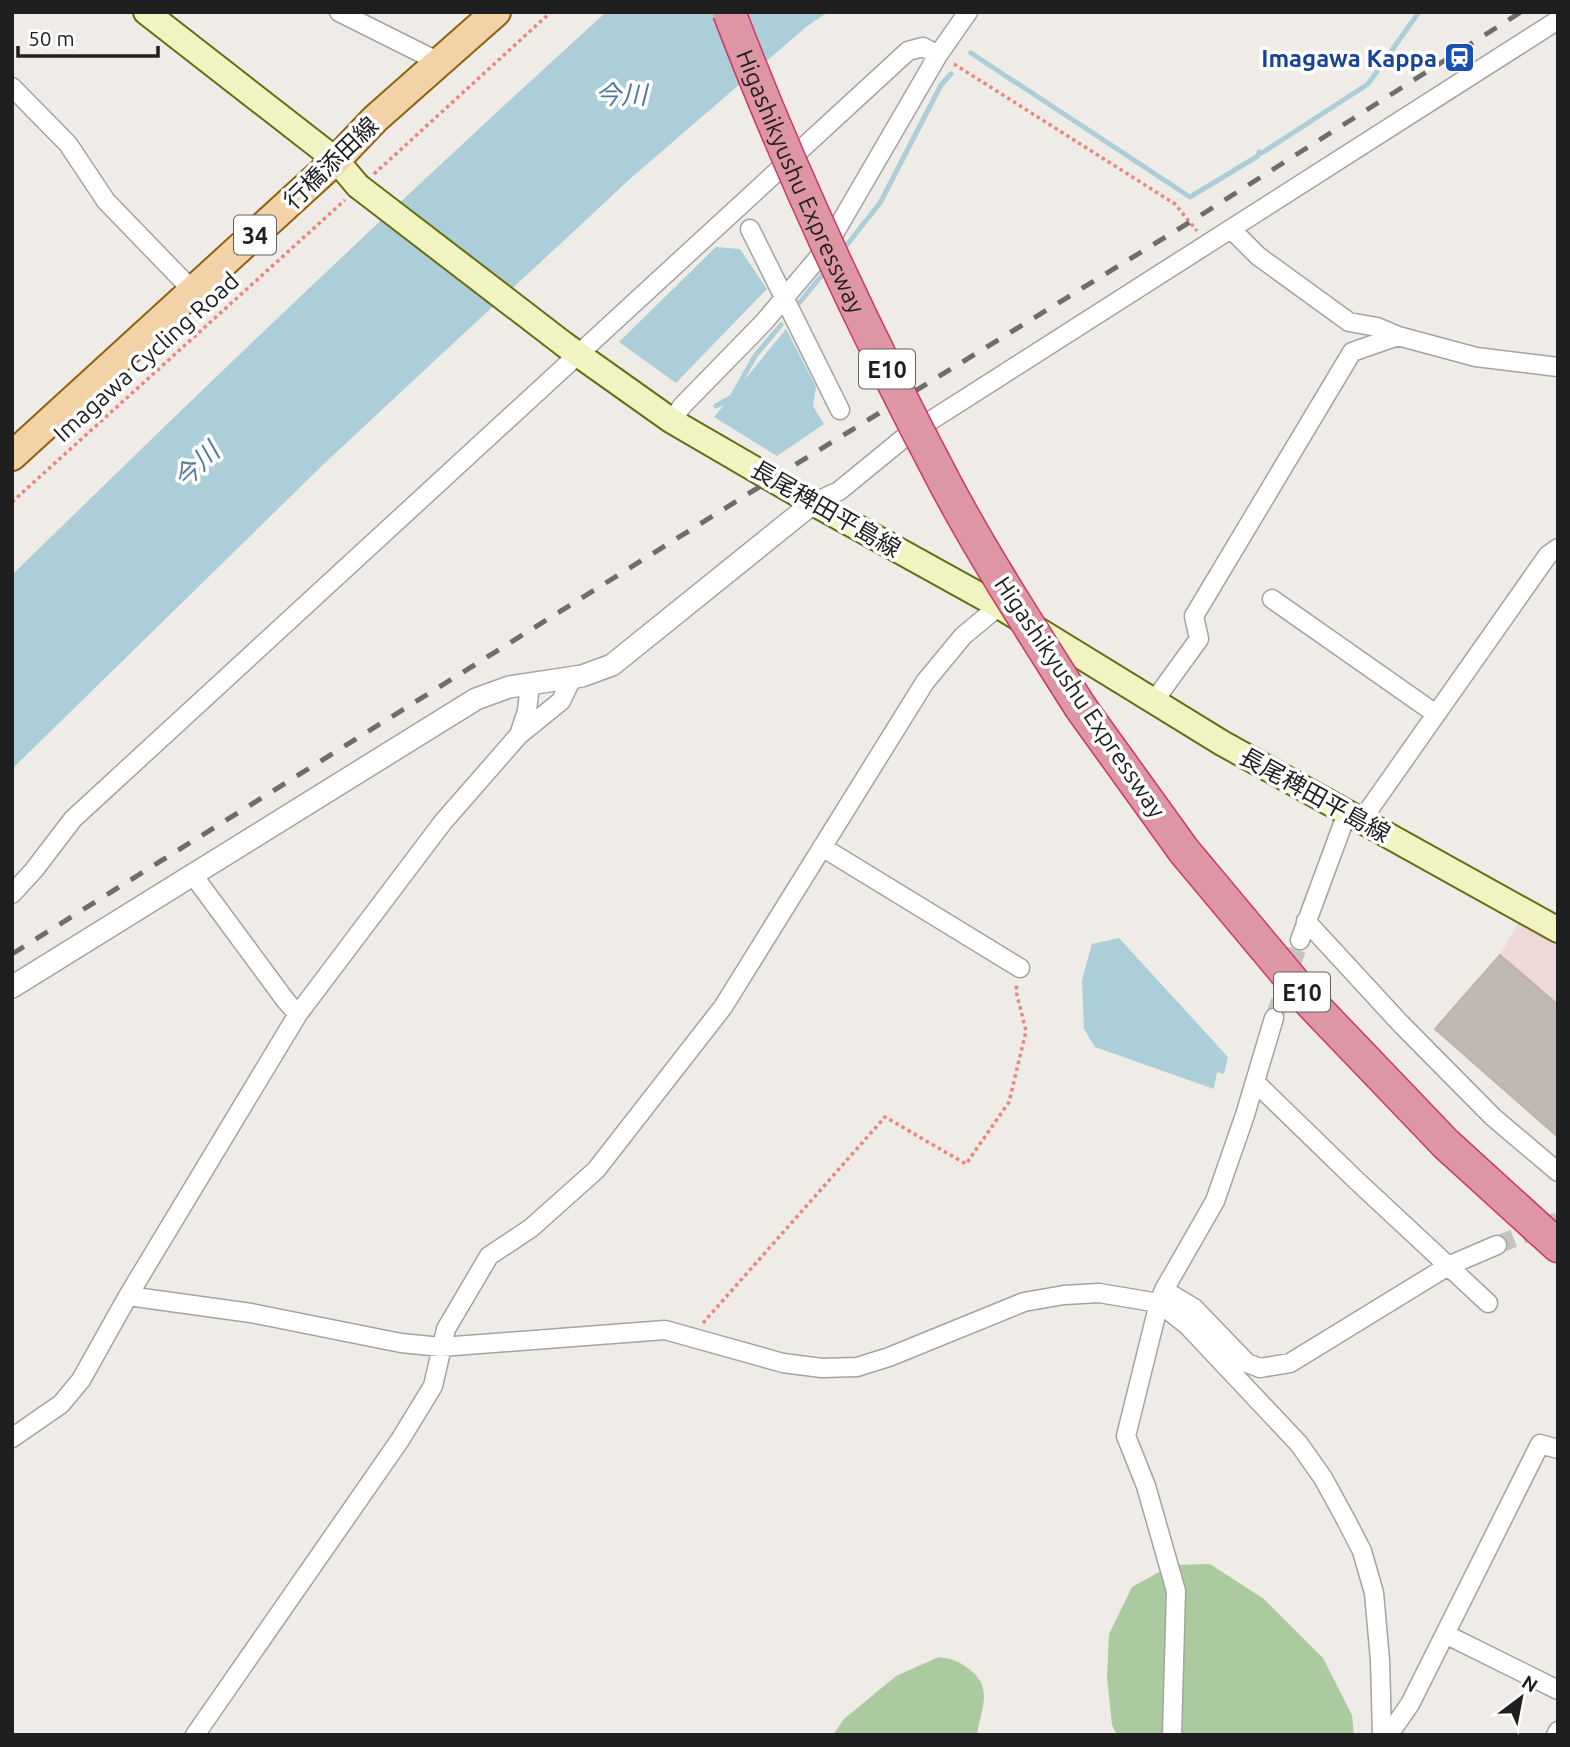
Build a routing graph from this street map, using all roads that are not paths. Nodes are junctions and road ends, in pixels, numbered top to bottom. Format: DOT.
graph roads {
  1 [pos="146,12"];
  2 [pos="339,12"];
  3 [pos="496,12"];
  4 [pos="729,12"];
  5 [pos="968,12"];
  6 [pos="1558,20"];
  7 [pos="938,55"];
  8 [pos="439,62"];
  9 [pos="12,87"];
  10 [pos="336,160"];
  11 [pos="751,229"];
  12 [pos="1231,229"];
  13 [pos="193,291"];
  14 [pos="785,296"];
  15 [pos="1398,336"];
  16 [pos="571,349"];
  17 [pos="1558,367"];
  18 [pos="840,410"];
  19 [pos="672,421"];
  20 [pos="12,456"];
  21 [pos="813,503"];
  22 [pos="1554,554"];
  23 [pos="1272,599"];
  24 [pos="999,606"];
  25 [pos="572,677"];
  26 [pos="530,684"];
  27 [pos="1154,701"];
  28 [pos="1436,714"];
  29 [pos="519,735"];
  30 [pos="1354,817"];
  31 [pos="822,847"];
  32 [pos="193,875"];
  33 [pos="12,894"];
  34 [pos="1306,921"];
  35 [pos="1558,930"];
  36 [pos="1300,940"];
  37 [pos="1020,968"];
  38 [pos="12,987"];
  39 [pos="298,1014"];
  40 [pos="1275,1018"];
  41 [pos="1255,1082"];
  42 [pos="1558,1172"];
  43 [pos="1497,1245"];
  44 [pos="1558,1246"];
  45 [pos="1448,1265"];
  46 [pos="128,1296"];
  47 [pos="1162,1296"];
  48 [pos="1488,1303"];
  49 [pos="441,1347"];
  50 [pos="12,1438"];
  51 [pos="1558,1449"];
  52 [pos="1445,1634"];
  53 [pos="1558,1690"];
  54 [pos="1392,1729"];
  55 [pos="195,1735"];
  56 [pos="1172,1735"];
  1 -- 10 [label="main road, 長尾稗田平島線"];
  2 -- 8 [label="street"];
  3 -- 8 [label="main road, 行橋添田線 / 34"];
  4 -- 44 [label="highway, Higashikyushu Expressway / E10, bridge"];
  5 -- 7 [label="street"];
  6 -- 12 [label="street"];
  7 -- 14 [label="street"];
  7 -- 16 [label="street"];
  8 -- 10 [label="main road, 行橋添田線 / 34"];
  9 -- 13 [label="street"];
  10 -- 13 [label="main road, 行橋添田線 / 34"];
  10 -- 16 [label="main road, 長尾稗田平島線, bridge"];
  11 -- 14 [label="street"];
  12 -- 15 [label="street"];
  12 -- 21 [label="street"];
  13 -- 20 [label="main road, 行橋添田線 / 34"];
  14 -- 18 [label="street"];
  14 -- 19 [label="street"];
  15 -- 17 [label="street"];
  15 -- 27 [label="street"];
  16 -- 19 [label="main road, 長尾稗田平島線"];
  16 -- 33 [label="street"];
  19 -- 21 [label="main road, 長尾稗田平島線"];
  21 -- 24 [label="main road, 長尾稗田平島線"];
  21 -- 25 [label="street"];
  22 -- 28 [label="street"];
  23 -- 28 [label="street"];
  24 -- 27 [label="main road, 長尾稗田平島線"];
  24 -- 31 [label="street"];
  25 -- 26 [label="street"];
  25 -- 29 [label="street"];
  26 -- 29 [label="street"];
  26 -- 32 [label="street"];
  27 -- 30 [label="main road, 長尾稗田平島線"];
  28 -- 30 [label="street"];
  29 -- 39 [label="street"];
  30 -- 34 [label="street"];
  30 -- 35 [label="main road, 長尾稗田平島線"];
  31 -- 37 [label="street"];
  31 -- 49 [label="street"];
  32 -- 38 [label="street"];
  32 -- 39 [label="street"];
  34 -- 36 [label="street"];
  34 -- 42 [label="street"];
  39 -- 46 [label="street"];
  40 -- 41 [label="street"];
  41 -- 45 [label="street"];
  41 -- 47 [label="street"];
  43 -- 45 [label="street"];
  45 -- 47 [label="street"];
  45 -- 48 [label="street"];
  46 -- 49 [label="street"];
  46 -- 50 [label="street"];
  47 -- 49 [label="street"];
  47 -- 54 [label="street"];
  47 -- 56 [label="street"];
  49 -- 55 [label="street"];
  51 -- 52 [label="street"];
  52 -- 53 [label="street"];
  52 -- 54 [label="street"];
}
